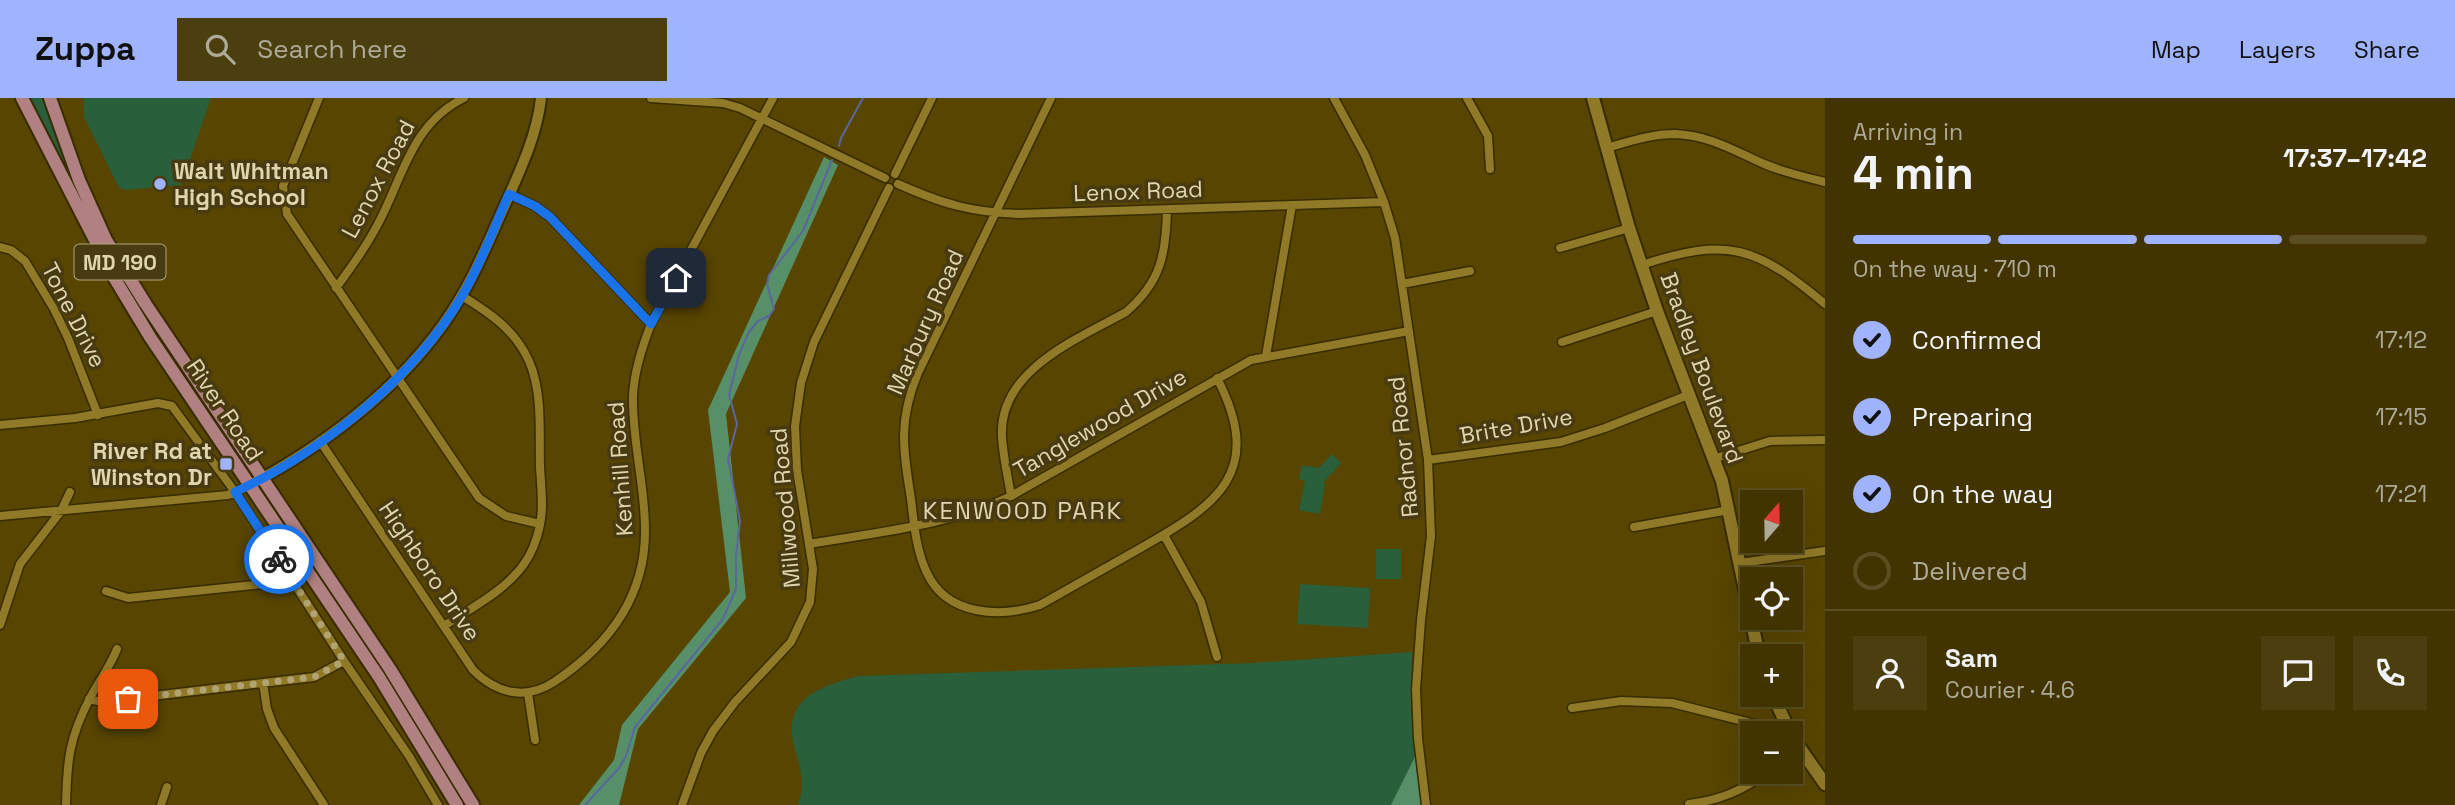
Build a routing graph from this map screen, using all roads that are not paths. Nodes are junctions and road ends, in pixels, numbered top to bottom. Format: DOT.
graph roads {
  1 [pos="22,98"];
  2 [pos="50,98"];
  3 [pos="319,98"];
  4 [pos="464,98"];
  5 [pos="541,98"];
  6 [pos="651,98"];
  7 [pos="773,98"];
  8 [pos="932,98"];
  9 [pos="1051,98"];
  10 [pos="1334,98"];
  11 [pos="1467,98"];
  12 [pos="1593,98"];
  13 [pos="762,118"];
  14 [pos="1606,148"];
  15 [pos="1490,169"];
  16 [pos="895,174"];
  17 [pos="885,178"];
  18 [pos="1825,181"];
  19 [pos="898,184"];
  20 [pos="889,188"];
  21 [pos="509,194"];
  22 [pos="1384,202"];
  23 [pos="1292,205"];
  24 [pos="1167,210"];
  25 [pos="996,213"];
  26 [pos="1629,228"];
  27 [pos="0,247"];
  28 [pos="1560,248"];
  29 [pos="1642,265"];
  30 [pos="1470,271"];
  31 [pos="1402,284"];
  32 [pos="336,288"];
  33 [pos="462,296"];
  34 [pos="1825,304"];
  35 [pos="1657,311"];
  36 [pos="651,324"];
  37 [pos="1409,331"];
  38 [pos="1562,342"];
  39 [pos="1266,356"];
  40 [pos="1217,378"];
  41 [pos="396,379"];
  42 [pos="1688,395"];
  43 [pos="98,415"];
  44 [pos="0,425"];
  45 [pos="1825,440"];
  46 [pos="320,441"];
  47 [pos="1713,459"];
  48 [pos="1428,460"];
  49 [pos="264,478"];
  50 [pos="250,485"];
  51 [pos="70,492"];
  52 [pos="235,492"];
  53 [pos="1011,496"];
  54 [pos="1729,510"];
  55 [pos="61,511"];
  56 [pos="0,516"];
  57 [pos="540,524"];
  58 [pos="915,527"];
  59 [pos="1634,527"];
  60 [pos="1164,534"];
  61 [pos="809,544"];
  62 [pos="1825,551"];
  63 [pos="1740,563"];
  64 [pos="293,581"];
  65 [pos="106,592"];
  66 [pos="2,610"];
  67 [pos="0,625"];
  68 [pos="444,626"];
  69 [pos="1757,644"];
  70 [pos="117,649"];
  71 [pos="1217,657"];
  72 [pos="344,661"];
  73 [pos="263,683"];
  74 [pos="528,693"];
  75 [pos="89,699"];
  76 [pos="1572,708"];
  77 [pos="1743,721"];
  78 [pos="535,740"];
  79 [pos="1803,760"];
  80 [pos="1750,784"];
  81 [pos="1825,784"];
  82 [pos="167,787"];
  83 [pos="471,802"];
  84 [pos="1689,804"];
  85 [pos="66,805"];
  86 [pos="161,805"];
  87 [pos="324,805"];
  88 [pos="438,805"];
  89 [pos="457,805"];
  90 [pos="682,805"];
  91 [pos="1426,805"];
  1 -- 50 [label="main road, River Road / MD 190"];
  2 -- 49 [label="main road, River Road / MD 190"];
  3 -- 32 [label="street"];
  4 -- 32 [label="street, Lenox Road"];
  5 -- 21 [label="street"];
  6 -- 13 [label="street"];
  7 -- 13 [label="street, Kenhill Road"];
  8 -- 16 [label="street"];
  9 -- 25 [label="street, Marbury Road"];
  10 -- 22 [label="street, Radnor Road"];
  11 -- 15 [label="street"];
  12 -- 14 [label="main road, Bradley Boulevard"];
  13 -- 17 [label="street"];
  13 -- 36 [label="street, Kenhill Road"];
  14 -- 18 [label="street"];
  14 -- 26 [label="main road, Bradley Boulevard"];
  16 -- 17 [label="street"];
  16 -- 19 [label="street"];
  17 -- 20 [label="street"];
  19 -- 20 [label="street"];
  19 -- 25 [label="street, Lenox Road"];
  20 -- 61 [label="street, Millwood Road"];
  21 -- 33 [label="street"];
  21 -- 36 [label="street"];
  22 -- 23 [label="street, Lenox Road"];
  22 -- 31 [label="street, Radnor Road"];
  23 -- 24 [label="street, Lenox Road"];
  23 -- 39 [label="street"];
  24 -- 25 [label="street, Lenox Road"];
  24 -- 53 [label="street"];
  25 -- 58 [label="street, Marbury Road"];
  26 -- 28 [label="street"];
  26 -- 29 [label="main road, Bradley Boulevard"];
  27 -- 43 [label="street, Tone Drive"];
  29 -- 34 [label="street"];
  29 -- 35 [label="main road, Bradley Boulevard"];
  30 -- 31 [label="street"];
  31 -- 37 [label="street, Radnor Road"];
  32 -- 41 [label="street"];
  33 -- 41 [label="street"];
  33 -- 57 [label="street"];
  35 -- 38 [label="street"];
  35 -- 42 [label="main road, Bradley Boulevard"];
  36 -- 74 [label="street, Kenhill Road"];
  37 -- 39 [label="street, Tanglewood Drive"];
  37 -- 48 [label="street, Radnor Road"];
  39 -- 40 [label="street, Tanglewood Drive"];
  40 -- 53 [label="street, Tanglewood Drive"];
  40 -- 60 [label="street, Marbury Road"];
  41 -- 46 [label="street"];
  41 -- 57 [label="street"];
  42 -- 47 [label="main road, Bradley Boulevard"];
  42 -- 48 [label="street, Brite Drive"];
  43 -- 44 [label="street"];
  43 -- 52 [label="street"];
  45 -- 47 [label="street"];
  46 -- 49 [label="street"];
  46 -- 68 [label="street, Highboro Drive"];
  47 -- 54 [label="main road, Bradley Boulevard"];
  48 -- 91 [label="street, Radnor Road"];
  49 -- 50 [label="street"];
  49 -- 83 [label="main road, River Road / MD 190"];
  50 -- 52 [label="street"];
  50 -- 89 [label="main road, River Road / MD 190"];
  51 -- 55 [label="street"];
  52 -- 55 [label="street"];
  52 -- 64 [label="street"];
  53 -- 58 [label="street, Tanglewood Drive"];
  54 -- 59 [label="street"];
  54 -- 63 [label="main road, Bradley Boulevard"];
  55 -- 56 [label="street"];
  55 -- 66 [label="street"];
  57 -- 68 [label="street"];
  58 -- 60 [label="street, Marbury Road"];
  58 -- 61 [label="street, Tanglewood Drive"];
  60 -- 71 [label="street"];
  61 -- 90 [label="street, Millwood Road"];
  62 -- 63 [label="street"];
  63 -- 69 [label="main road, Bradley Boulevard"];
  64 -- 65 [label="street"];
  64 -- 72 [label="street"];
  66 -- 67 [label="street"];
  68 -- 74 [label="street, Highboro Drive"];
  70 -- 75 [label="street"];
  72 -- 73 [label="street"];
  72 -- 88 [label="street"];
  73 -- 75 [label="street"];
  73 -- 87 [label="street"];
  74 -- 78 [label="street"];
  75 -- 85 [label="street"];
  76 -- 77 [label="street"];
  79 -- 81 [label="main road"];
  80 -- 84 [label="street"];
  82 -- 86 [label="street"];
}
